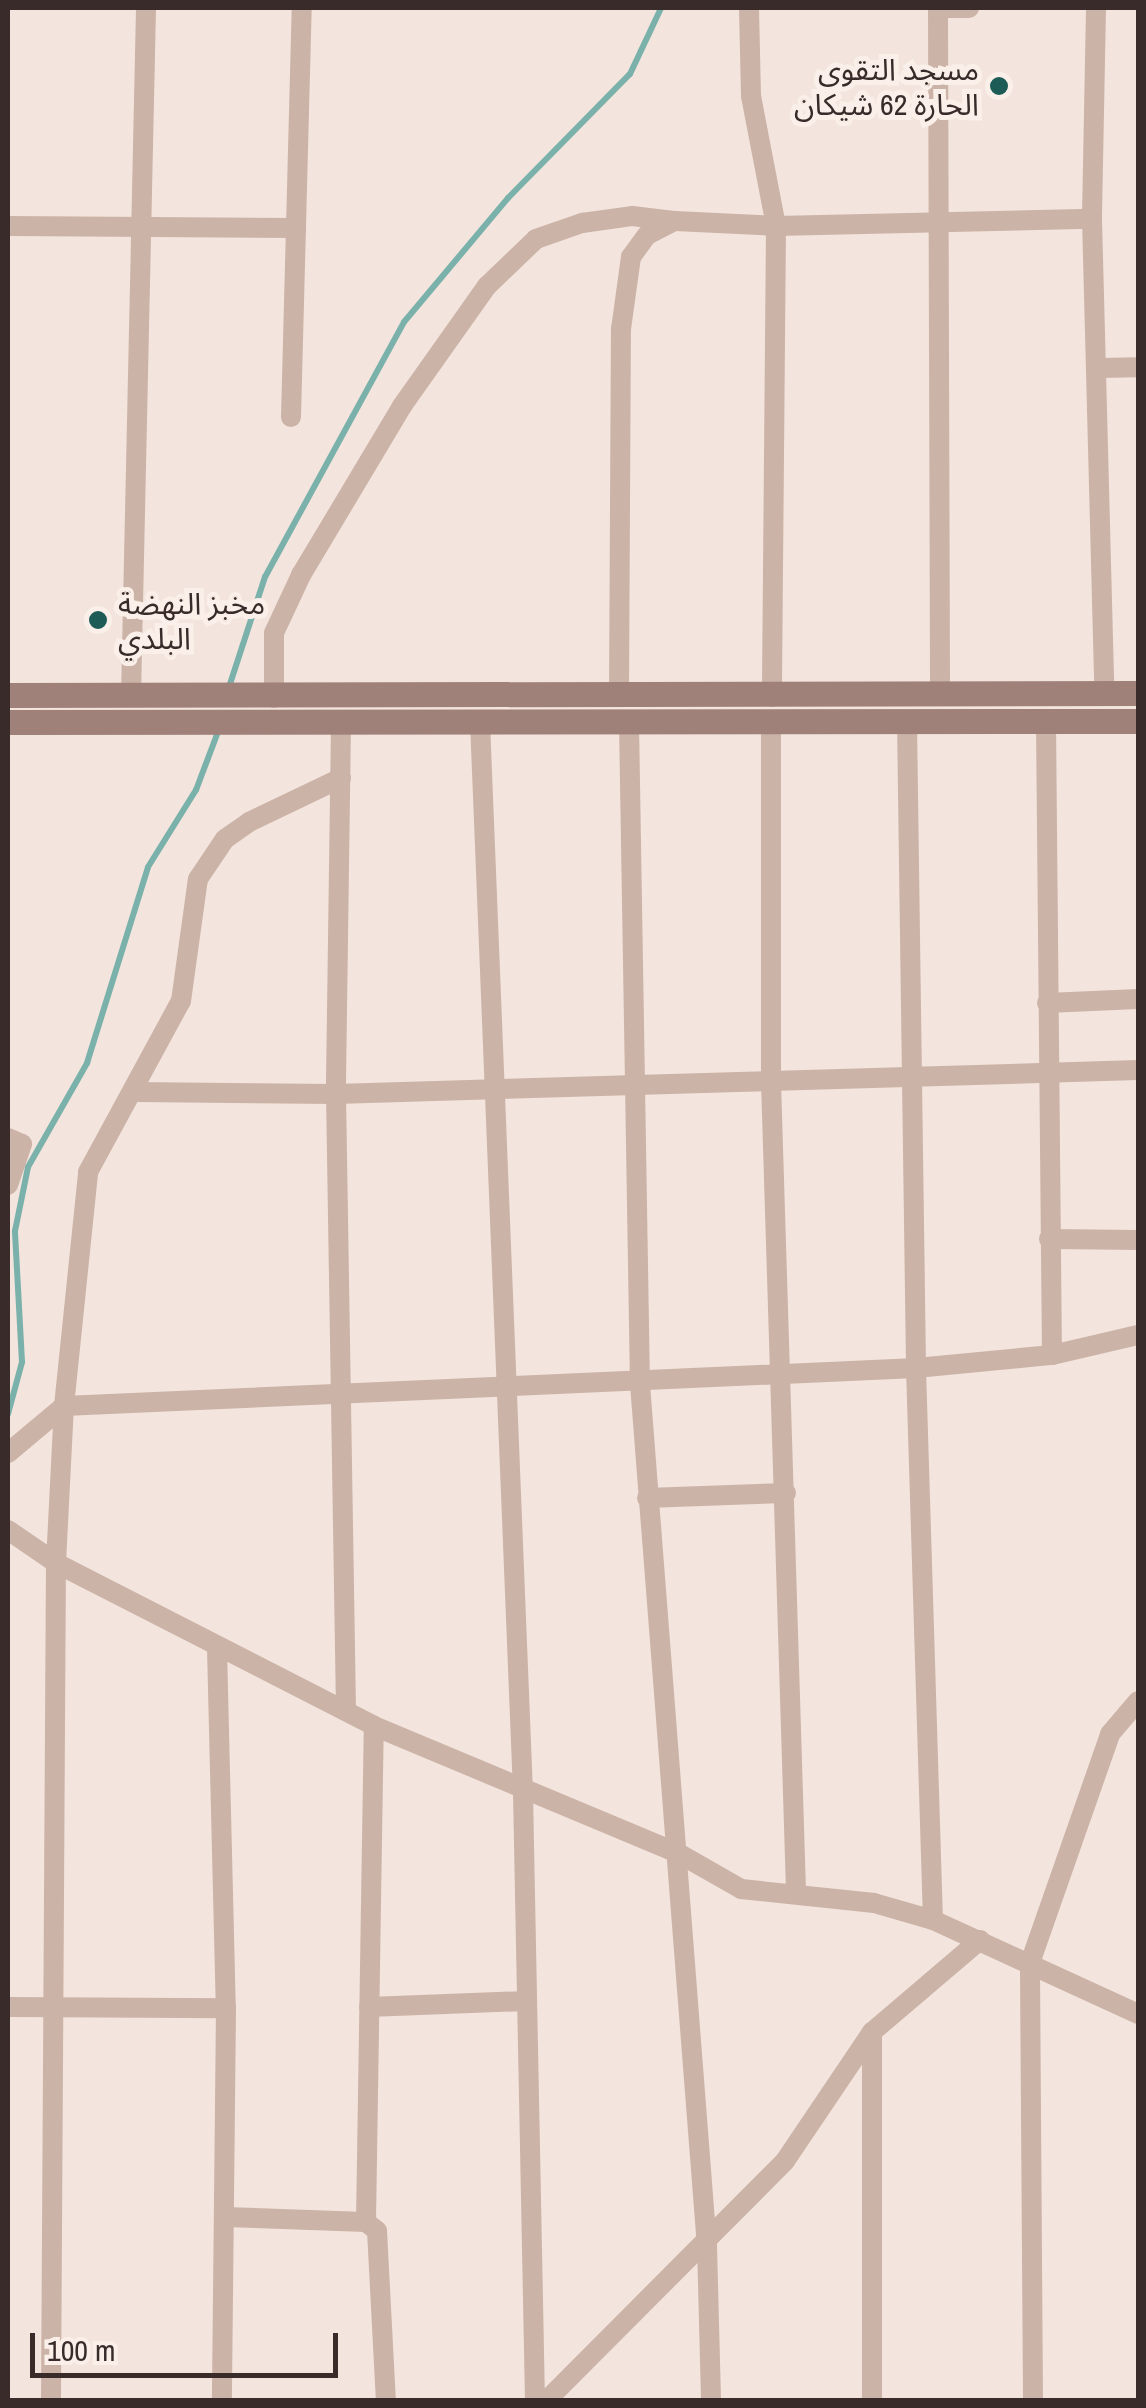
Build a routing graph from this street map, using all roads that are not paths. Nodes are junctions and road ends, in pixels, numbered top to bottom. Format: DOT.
graph roads {
  1 [pos="146,8"];
  2 [pos="302,8"];
  3 [pos="749,8"];
  4 [pos="938,8"];
  5 [pos="969,8"];
  6 [pos="1096,8"];
  7 [pos="1092,219"];
  8 [pos="675,221"];
  9 [pos="934,224"];
  10 [pos="8,226"];
  11 [pos="142,226"];
  12 [pos="776,226"];
  13 [pos="296,228"];
  14 [pos="1138,367"];
  15 [pos="1100,368"];
  16 [pos="291,417"];
  17 [pos="1104,693"];
  18 [pos="1138,693"];
  19 [pos="940,694"];
  20 [pos="8,695"];
  21 [pos="131,696"];
  22 [pos="619,697"];
  23 [pos="274,698"];
  24 [pos="772,709"];
  25 [pos="1138,720"];
  26 [pos="8,722"];
  27 [pos="480,722"];
  28 [pos="629,722"];
  29 [pos="907,722"];
  30 [pos="1046,722"];
  31 [pos="341,724"];
  32 [pos="340,778"];
  33 [pos="1138,999"];
  34 [pos="1047,1003"];
  35 [pos="1138,1070"];
  36 [pos="1047,1072"];
  37 [pos="910,1076"];
  38 [pos="771,1082"];
  39 [pos="633,1087"];
  40 [pos="496,1088"];
  41 [pos="134,1092"];
  42 [pos="336,1094"];
  43 [pos="8,1138"];
  44 [pos="8,1186"];
  45 [pos="1049,1239"];
  46 [pos="1138,1240"];
  47 [pos="1138,1335"];
  48 [pos="1052,1355"];
  49 [pos="916,1368"];
  50 [pos="784,1375"];
  51 [pos="640,1384"];
  52 [pos="509,1388"];
  53 [pos="338,1394"];
  54 [pos="64,1406"];
  55 [pos="8,1453"];
  56 [pos="786,1494"];
  57 [pos="647,1498"];
  58 [pos="8,1530"];
  59 [pos="56,1563"];
  60 [pos="217,1648"];
  61 [pos="1138,1701"];
  62 [pos="346,1710"];
  63 [pos="374,1726"];
  64 [pos="523,1793"];
  65 [pos="678,1853"];
  66 [pos="796,1893"];
  67 [pos="933,1920"];
  68 [pos="980,1940"];
  69 [pos="1030,1963"];
  70 [pos="527,2001"];
  71 [pos="53,2006"];
  72 [pos="370,2006"];
  73 [pos="8,2007"];
  74 [pos="226,2008"];
  75 [pos="1138,2014"];
  76 [pos="872,2032"];
  77 [pos="224,2217"];
  78 [pos="366,2222"];
  79 [pos="707,2246"];
  80 [pos="51,2400"];
  81 [pos="222,2400"];
  82 [pos="386,2400"];
  83 [pos="535,2400"];
  84 [pos="547,2400"];
  85 [pos="710,2400"];
  86 [pos="872,2400"];
  87 [pos="1033,2400"];
  1 -- 11 [label="street"];
  2 -- 13 [label="street"];
  3 -- 12 [label="street"];
  4 -- 5 [label="street"];
  4 -- 9 [label="street"];
  6 -- 7 [label="street"];
  7 -- 9 [label="street"];
  7 -- 15 [label="street"];
  8 -- 12 [label="street"];
  8 -- 22 [label="street"];
  8 -- 23 [label="street"];
  9 -- 12 [label="street"];
  9 -- 19 [label="street"];
  10 -- 11 [label="street"];
  11 -- 13 [label="street"];
  11 -- 21 [label="street"];
  12 -- 24 [label="street"];
  13 -- 16 [label="street"];
  14 -- 15 [label="street"];
  15 -- 17 [label="street"];
  17 -- 18 [label="main road"];
  17 -- 19 [label="main road"];
  19 -- 24 [label="main road"];
  20 -- 21 [label="main road"];
  21 -- 23 [label="main road"];
  22 -- 23 [label="main road"];
  22 -- 24 [label="main road"];
  24 -- 28 [label="main road"];
  24 -- 29 [label="main road"];
  24 -- 38 [label="street"];
  25 -- 30 [label="main road"];
  26 -- 31 [label="main road"];
  27 -- 28 [label="main road"];
  27 -- 31 [label="main road"];
  27 -- 40 [label="street"];
  28 -- 39 [label="street"];
  29 -- 30 [label="main road"];
  29 -- 37 [label="street"];
  30 -- 34 [label="street"];
  31 -- 32 [label="street"];
  32 -- 41 [label="street"];
  32 -- 42 [label="street"];
  33 -- 34 [label="street"];
  34 -- 36 [label="street"];
  35 -- 36 [label="street"];
  36 -- 37 [label="street"];
  36 -- 45 [label="street"];
  37 -- 38 [label="street"];
  37 -- 49 [label="street"];
  38 -- 39 [label="street"];
  38 -- 50 [label="street"];
  39 -- 40 [label="street"];
  39 -- 51 [label="street"];
  40 -- 42 [label="street"];
  40 -- 52 [label="street"];
  41 -- 42 [label="street"];
  41 -- 54 [label="street"];
  42 -- 53 [label="street"];
  43 -- 44 [label="street"];
  45 -- 46 [label="street"];
  45 -- 48 [label="street"];
  47 -- 48 [label="street"];
  48 -- 49 [label="street"];
  49 -- 50 [label="street"];
  49 -- 67 [label="street"];
  50 -- 51 [label="street"];
  50 -- 56 [label="street"];
  51 -- 52 [label="street"];
  51 -- 57 [label="street"];
  52 -- 53 [label="street"];
  52 -- 64 [label="street"];
  53 -- 54 [label="street"];
  53 -- 62 [label="street"];
  54 -- 55 [label="street"];
  54 -- 59 [label="street"];
  56 -- 57 [label="street"];
  56 -- 66 [label="street"];
  57 -- 65 [label="street"];
  58 -- 59 [label="street"];
  59 -- 60 [label="street"];
  59 -- 71 [label="street"];
  60 -- 62 [label="street"];
  60 -- 74 [label="street"];
  61 -- 69 [label="street"];
  62 -- 63 [label="street"];
  63 -- 64 [label="street"];
  63 -- 72 [label="street"];
  64 -- 65 [label="street"];
  64 -- 70 [label="street"];
  65 -- 66 [label="street"];
  65 -- 79 [label="street"];
  66 -- 67 [label="street"];
  67 -- 68 [label="street"];
  68 -- 69 [label="street"];
  68 -- 76 [label="street"];
  69 -- 75 [label="street"];
  69 -- 87 [label="street"];
  70 -- 72 [label="street"];
  70 -- 83 [label="street"];
  71 -- 73 [label="street"];
  71 -- 74 [label="street"];
  71 -- 80 [label="street"];
  72 -- 78 [label="street"];
  74 -- 77 [label="street"];
  76 -- 79 [label="street"];
  76 -- 86 [label="street"];
  77 -- 78 [label="street"];
  77 -- 81 [label="street"];
  78 -- 82 [label="street"];
  79 -- 84 [label="street"];
  79 -- 85 [label="street"];
}
